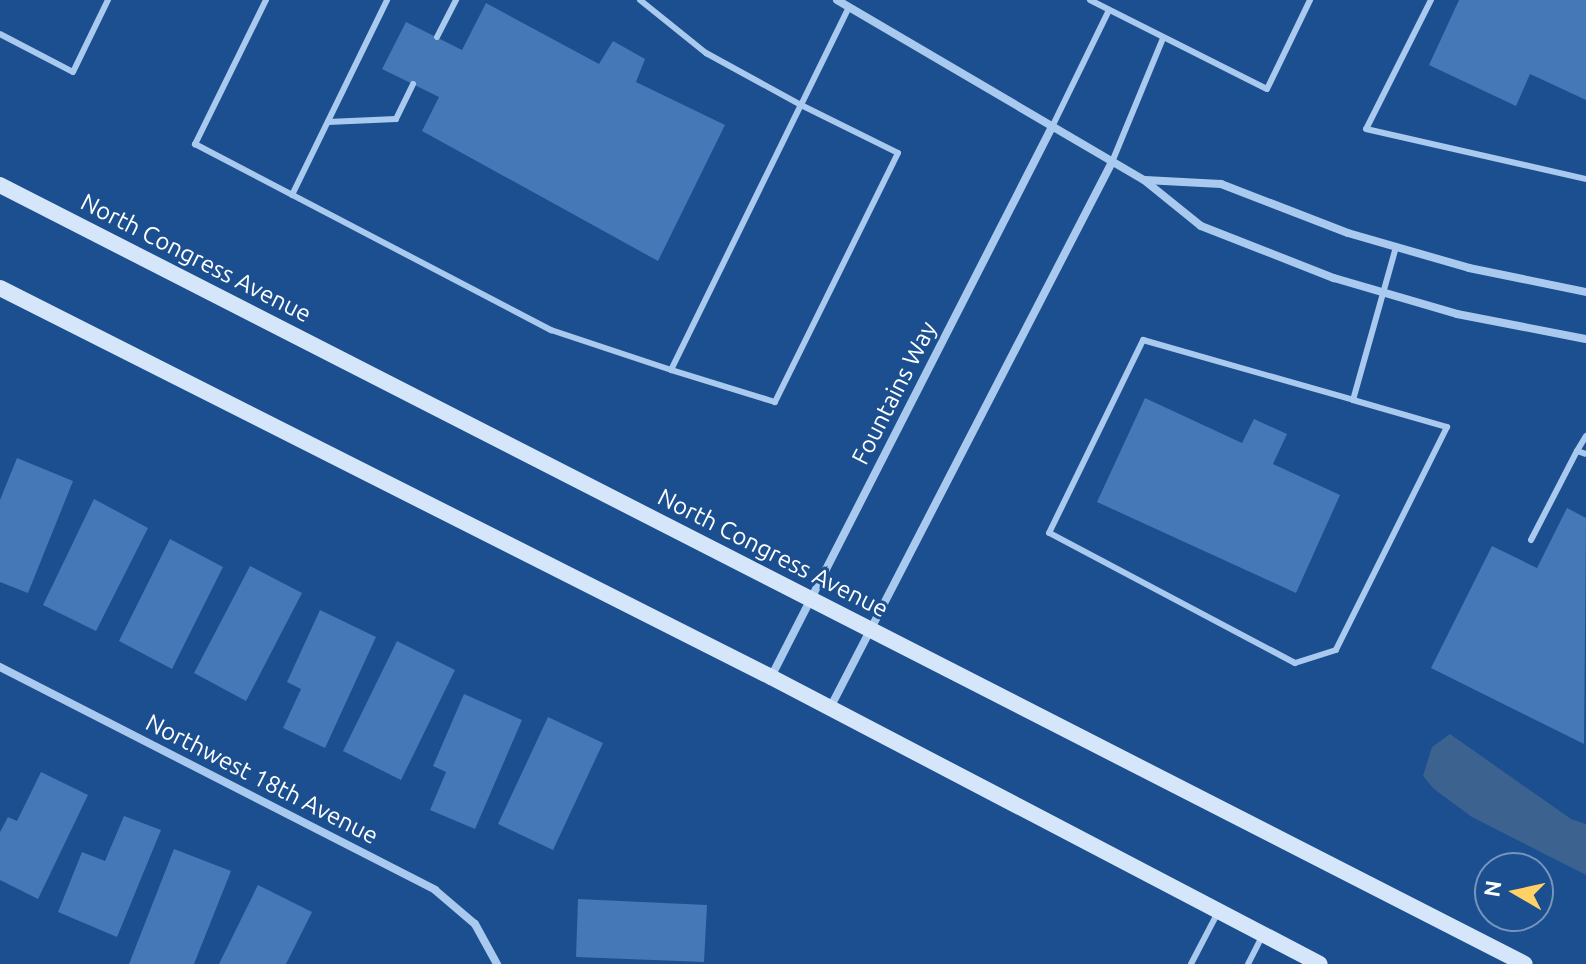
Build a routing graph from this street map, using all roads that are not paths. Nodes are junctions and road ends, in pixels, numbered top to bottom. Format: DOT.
graph roads {
  1 [pos="108,0"];
  2 [pos="266,0"];
  3 [pos="387,0"];
  4 [pos="456,0"];
  5 [pos="640,0"];
  6 [pos="837,0"];
  7 [pos="1090,0"];
  8 [pos="1310,0"];
  9 [pos="1431,0"];
  10 [pos="849,7"];
  11 [pos="1109,10"];
  12 [pos="0,34"];
  13 [pos="437,37"];
  14 [pos="1163,38"];
  15 [pos="413,84"];
  16 [pos="801,105"];
  17 [pos="328,122"];
  18 [pos="1052,127"];
  19 [pos="1112,162"];
  20 [pos="1586,179"];
  21 [pos="1144,180"];
  22 [pos="0,185"];
  23 [pos="292,195"];
  24 [pos="1396,247"];
  25 [pos="0,288"];
  26 [pos="1383,292"];
  27 [pos="1586,292"];
  28 [pos="1586,339"];
  29 [pos="671,370"];
  30 [pos="1353,400"];
  31 [pos="1586,436"];
  32 [pos="1577,451"];
  33 [pos="1586,454"];
  34 [pos="1531,540"];
  35 [pos="810,599"];
  36 [pos="870,630"];
  37 [pos="0,667"];
  38 [pos="771,677"];
  39 [pos="830,708"];
  40 [pos="1219,911"];
  41 [pos="1263,934"];
  42 [pos="497,964"];
  43 [pos="1191,964"];
  44 [pos="1248,964"];
  45 [pos="1320,964"];
  46 [pos="1525,964"];
  1 -- 12 [label="lane"];
  2 -- 23 [label="lane"];
  3 -- 17 [label="lane"];
  4 -- 13 [label="lane"];
  5 -- 16 [label="lane"];
  6 -- 10 [label="street"];
  7 -- 11 [label="lane"];
  8 -- 14 [label="lane"];
  9 -- 20 [label="lane"];
  10 -- 16 [label="lane"];
  10 -- 18 [label="street"];
  11 -- 14 [label="lane"];
  11 -- 18 [label="lane"];
  14 -- 19 [label="lane"];
  15 -- 17 [label="lane"];
  16 -- 29 [label="lane"];
  16 -- 29 [label="lane"];
  17 -- 23 [label="lane"];
  18 -- 19 [label="street"];
  18 -- 35 [label="street, Fountains Way"];
  19 -- 21 [label="street"];
  19 -- 36 [label="street"];
  21 -- 24 [label="street"];
  21 -- 26 [label="street"];
  22 -- 35 [label="main road, North Congress Avenue"];
  23 -- 29 [label="lane"];
  24 -- 26 [label="lane"];
  24 -- 27 [label="street"];
  25 -- 38 [label="main road"];
  26 -- 28 [label="street"];
  26 -- 30 [label="lane"];
  30 -- 30 [label="lane"];
  31 -- 32 [label="lane"];
  32 -- 33 [label="lane"];
  32 -- 34 [label="lane"];
  35 -- 36 [label="main road, North Congress Avenue"];
  35 -- 38 [label="street, Fountains Way"];
  36 -- 39 [label="street"];
  36 -- 46 [label="main road, North Congress Avenue"];
  37 -- 42 [label="street, Northwest 18th Avenue"];
  38 -- 39 [label="main road"];
  39 -- 40 [label="main road"];
  40 -- 41 [label="main road"];
  40 -- 43 [label="lane"];
  41 -- 44 [label="lane"];
  41 -- 45 [label="main road"];
}
